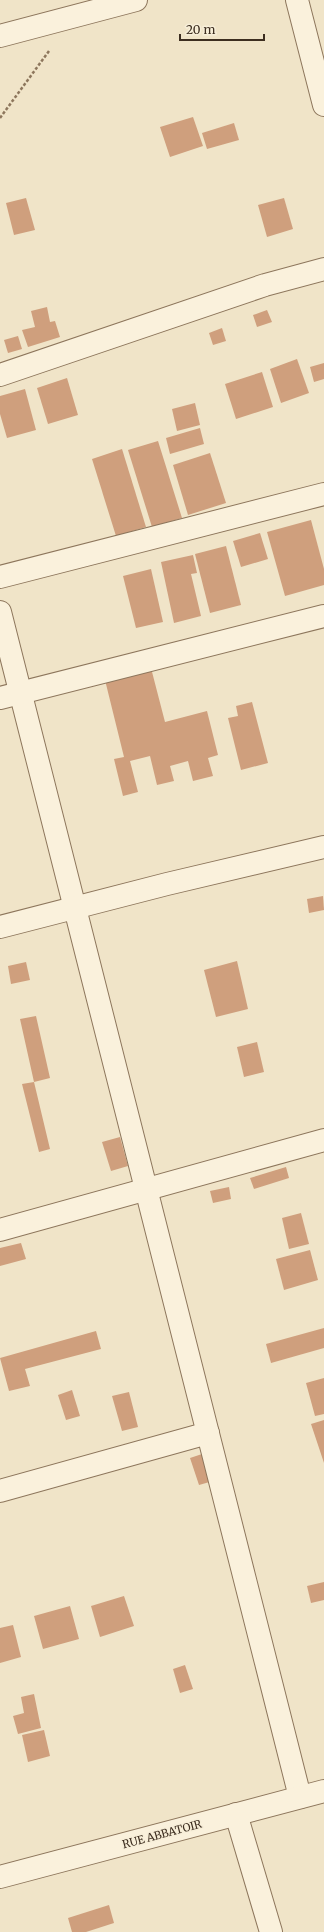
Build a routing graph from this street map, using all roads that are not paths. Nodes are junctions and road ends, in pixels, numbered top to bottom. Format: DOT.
graph roads {
  1 [pos="136,0"];
  2 [pos="297,0"];
  3 [pos="72,8"];
  4 [pos="0,36"];
  5 [pos="324,104"];
  6 [pos="324,269"];
  7 [pos="0,374"];
  8 [pos="324,494"];
  9 [pos="0,578"];
  10 [pos="0,612"];
  11 [pos="324,616"];
  12 [pos="10,696"];
  13 [pos="324,847"];
  14 [pos="75,908"];
  15 [pos="0,927"];
  16 [pos="324,1140"];
  17 [pos="146,1189"];
  18 [pos="0,1230"];
  19 [pos="208,1433"];
  20 [pos="0,1491"];
  21 [pos="324,1791"];
  22 [pos="300,1797"];
  23 [pos="236,1814"];
  24 [pos="0,1877"];
  25 [pos="272,1932"];
  1 -- 3 [label="street"];
  2 -- 5 [label="street"];
  3 -- 4 [label="street"];
  6 -- 7 [label="street"];
  8 -- 9 [label="street"];
  10 -- 12 [label="street"];
  11 -- 12 [label="street"];
  12 -- 14 [label="street"];
  13 -- 14 [label="street"];
  14 -- 15 [label="street"];
  14 -- 17 [label="street"];
  16 -- 17 [label="street"];
  17 -- 18 [label="street"];
  17 -- 19 [label="street"];
  19 -- 20 [label="street"];
  19 -- 22 [label="street"];
  21 -- 22 [label="street, RUE ABBATOIR"];
  22 -- 23 [label="street, RUE ABBATOIR"];
  23 -- 24 [label="street, RUE ABBATOIR"];
  23 -- 25 [label="street"];
}
